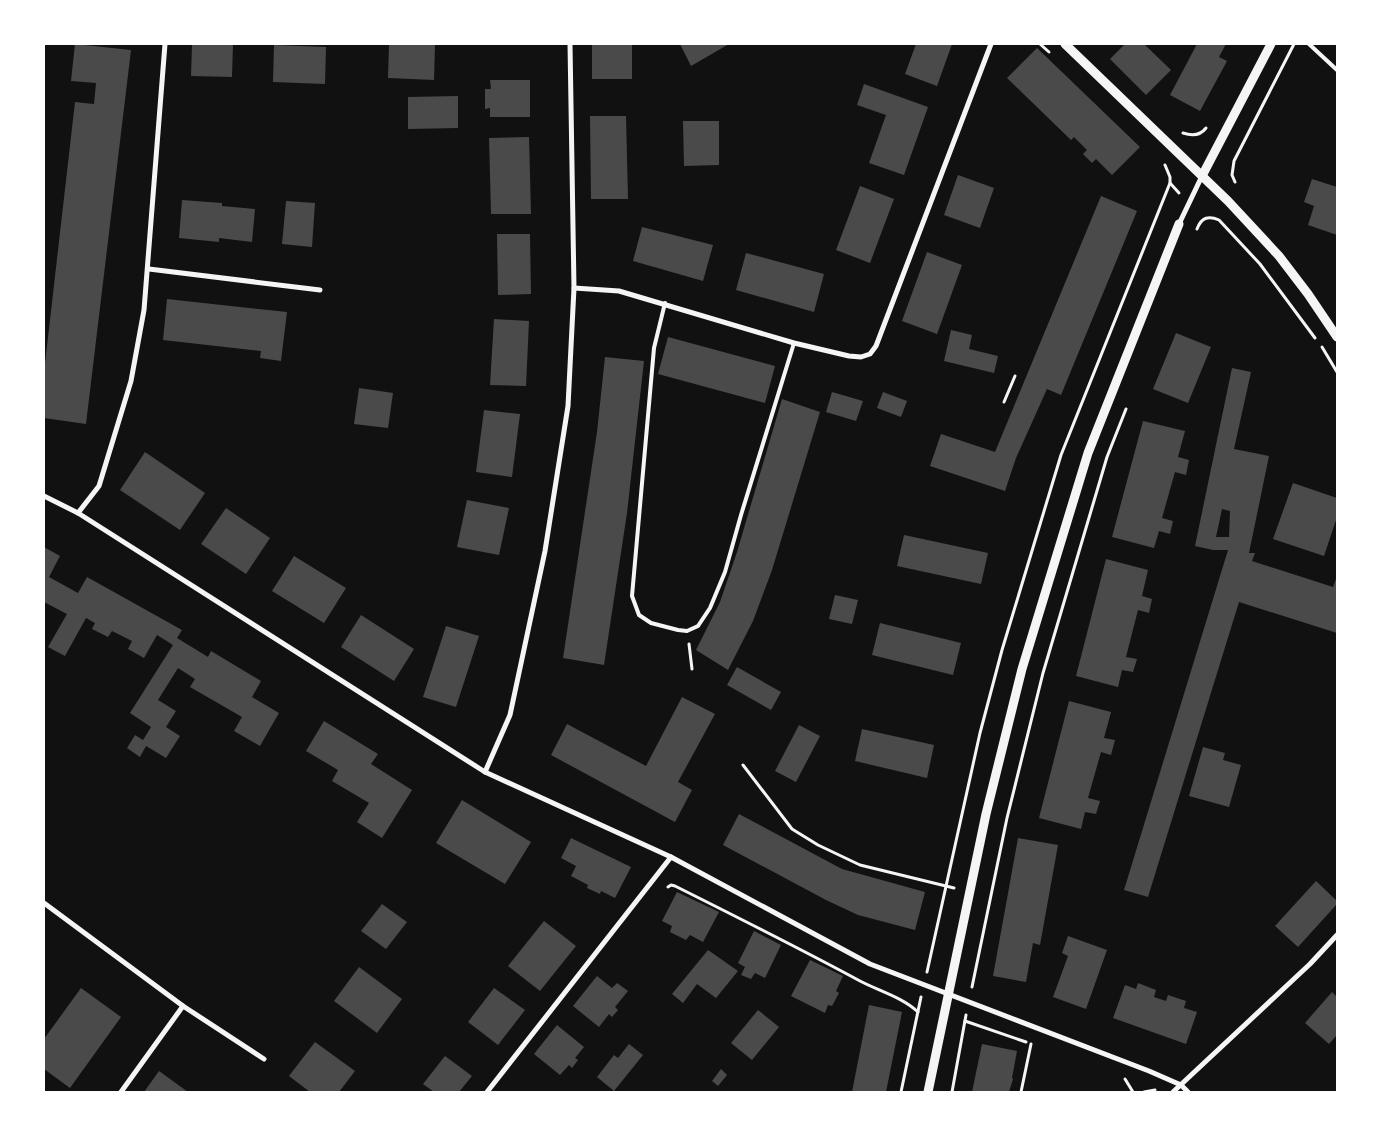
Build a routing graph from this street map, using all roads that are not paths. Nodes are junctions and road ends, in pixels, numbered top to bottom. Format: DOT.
graph roads {
  1 [pos="165,44"];
  2 [pos="570,44"];
  3 [pos="992,44"];
  4 [pos="1065,44"];
  5 [pos="1271,44"];
  6 [pos="1309,44"];
  7 [pos="1337,70"];
  8 [pos="1202,176"];
  9 [pos="1179,224"];
  10 [pos="149,269"];
  11 [pos="574,288"];
  12 [pos="320,290"];
  13 [pos="665,304"];
  14 [pos="1337,337"];
  15 [pos="794,343"];
  16 [pos="44,496"];
  17 [pos="78,513"];
  18 [pos="485,772"];
  19 [pos="671,858"];
  20 [pos="44,903"];
  21 [pos="1337,934"];
  22 [pos="949,994"];
  23 [pos="183,1006"];
  24 [pos="264,1059"];
  25 [pos="1181,1085"];
  26 [pos="121,1092"];
  27 [pos="488,1092"];
  28 [pos="928,1092"];
  29 [pos="1173,1092"];
  30 [pos="1188,1092"];
  1 -- 10 [label="street"];
  2 -- 11 [label="street"];
  3 -- 15 [label="street"];
  4 -- 8 [label="street"];
  5 -- 8 [label="street"];
  6 -- 7 [label="lane"];
  8 -- 9 [label="street"];
  8 -- 14 [label="street"];
  9 -- 22 [label="street"];
  10 -- 12 [label="street"];
  10 -- 17 [label="street"];
  11 -- 13 [label="street"];
  11 -- 18 [label="street"];
  13 -- 15 [label="street"];
  13 -- 15 [label="lane"];
  16 -- 17 [label="street"];
  17 -- 18 [label="street"];
  18 -- 19 [label="street"];
  19 -- 22 [label="street"];
  19 -- 27 [label="street"];
  20 -- 23 [label="street"];
  21 -- 25 [label="street"];
  22 -- 25 [label="street"];
  22 -- 28 [label="street"];
  23 -- 24 [label="street"];
  23 -- 26 [label="street"];
  25 -- 29 [label="street"];
  25 -- 30 [label="street"];
}
